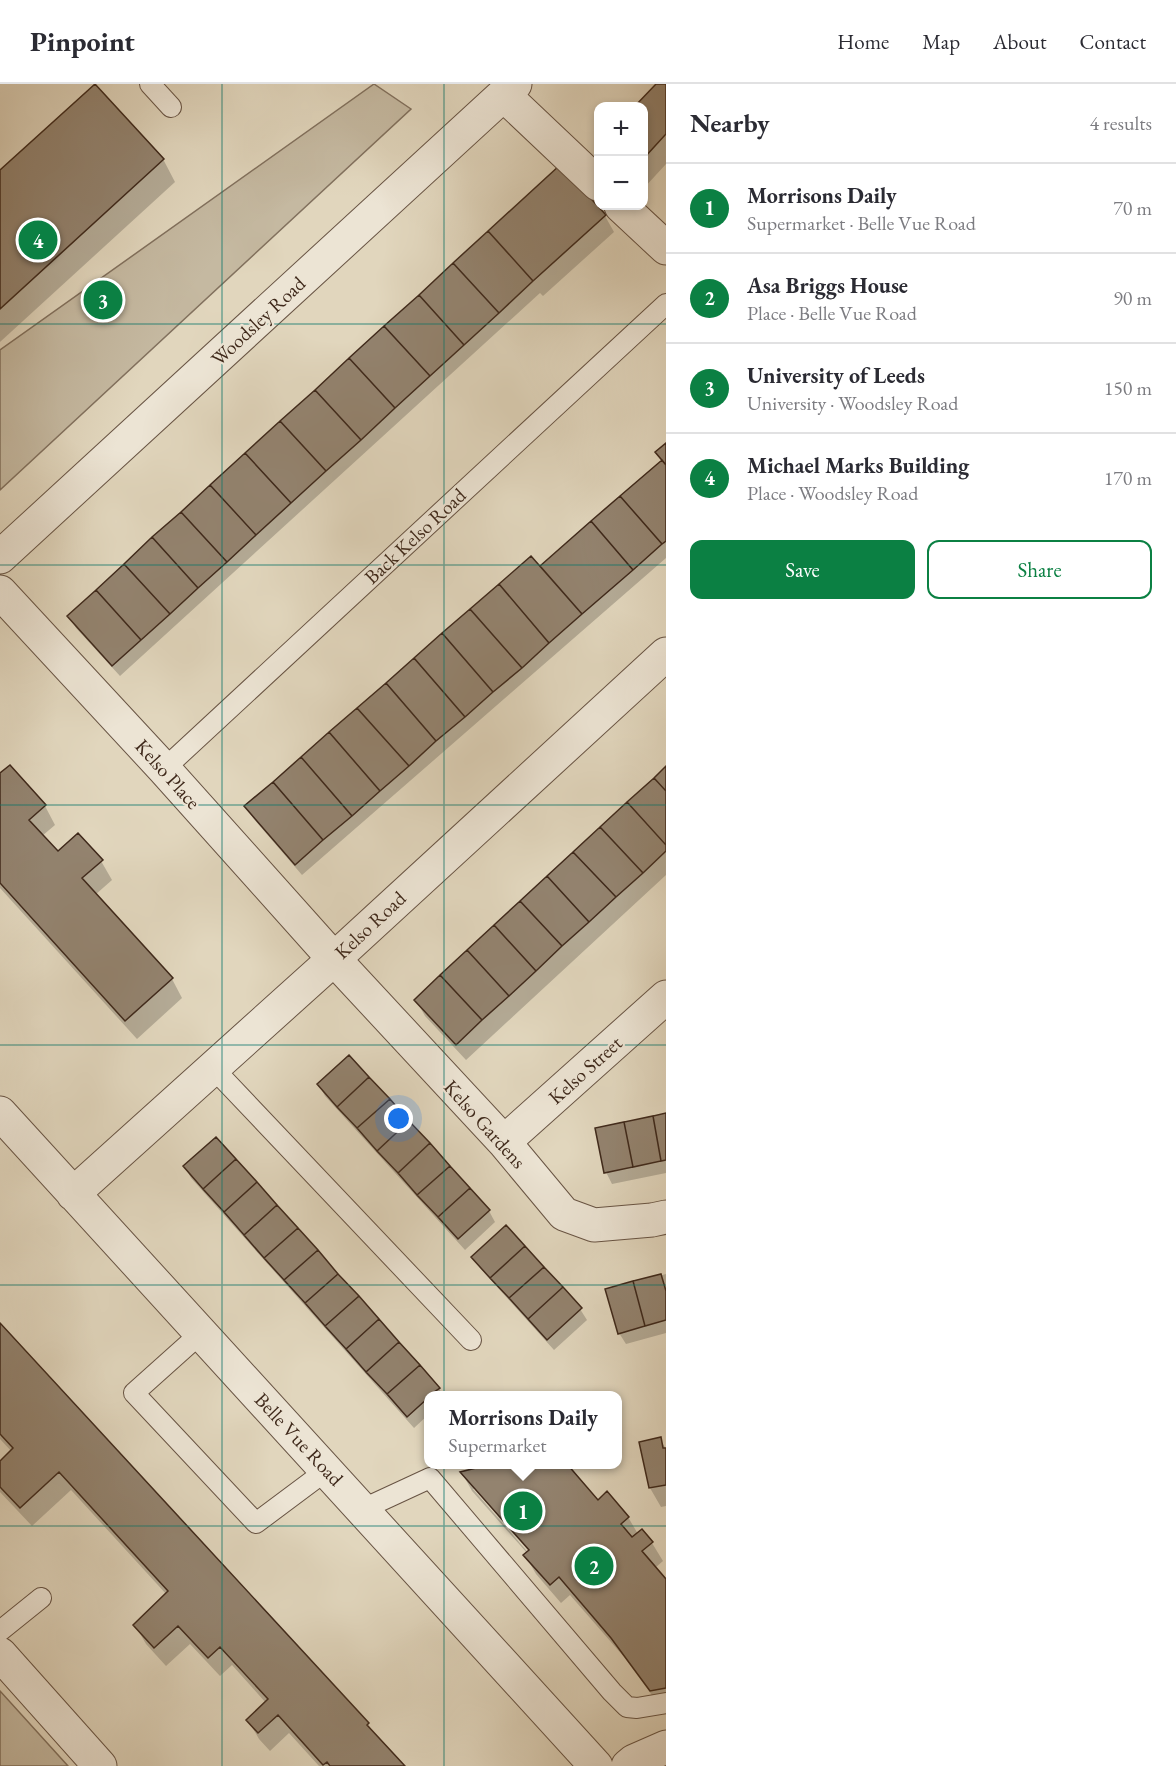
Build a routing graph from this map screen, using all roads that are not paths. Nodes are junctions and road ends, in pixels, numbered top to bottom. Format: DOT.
graph roads {
  1 [pos="150,84"];
  2 [pos="510,89"];
  3 [pos="171,107"];
  4 [pos="594,180"];
  5 [pos="625,210"];
  6 [pos="666,248"];
  7 [pos="666,304"];
  8 [pos="0,557"];
  9 [pos="0,592"];
  10 [pos="666,654"];
  11 [pos="164,768"];
  12 [pos="334,959"];
  13 [pos="666,997"];
  14 [pos="213,1068"];
  15 [pos="0,1113"];
  16 [pos="504,1142"];
  17 [pos="73,1194"];
  18 [pos="666,1216"];
  19 [pos="201,1333"];
  20 [pos="471,1340"];
  21 [pos="327,1470"];
  22 [pos="363,1509"];
  23 [pos="41,1598"];
  24 [pos="0,1631"];
  25 [pos="0,1654"];
  26 [pos="666,1703"];
  27 [pos="666,1747"];
  28 [pos="100,1766"];
  29 [pos="596,1766"];
  30 [pos="628,1766"];
  1 -- 3 [label="lane"];
  2 -- 4 [label="street"];
  2 -- 8 [label="street, Woodsley Road"];
  5 -- 6 [label="street"];
  7 -- 11 [label="lane, Back Kelso Road"];
  9 -- 11 [label="street, Kelso Place"];
  10 -- 12 [label="street, Kelso Road"];
  11 -- 12 [label="street, Kelso Place"];
  12 -- 14 [label="street, Kelso Road"];
  12 -- 16 [label="street, Kelso Gardens"];
  13 -- 16 [label="street, Kelso Street"];
  14 -- 17 [label="street, Kelso Road"];
  14 -- 20 [label="lane"];
  15 -- 17 [label="street, Belle Vue Road"];
  16 -- 18 [label="street, Kelso Gardens"];
  17 -- 19 [label="street, Belle Vue Road"];
  19 -- 21 [label="street, Belle Vue Road"];
  19 -- 21 [label="lane"];
  21 -- 22 [label="street, Belle Vue Road"];
  22 -- 26 [label="lane"];
  22 -- 29 [label="street, Belle Vue Road"];
  23 -- 24 [label="lane"];
  25 -- 28 [label="street"];
  27 -- 30 [label="street"];
}
